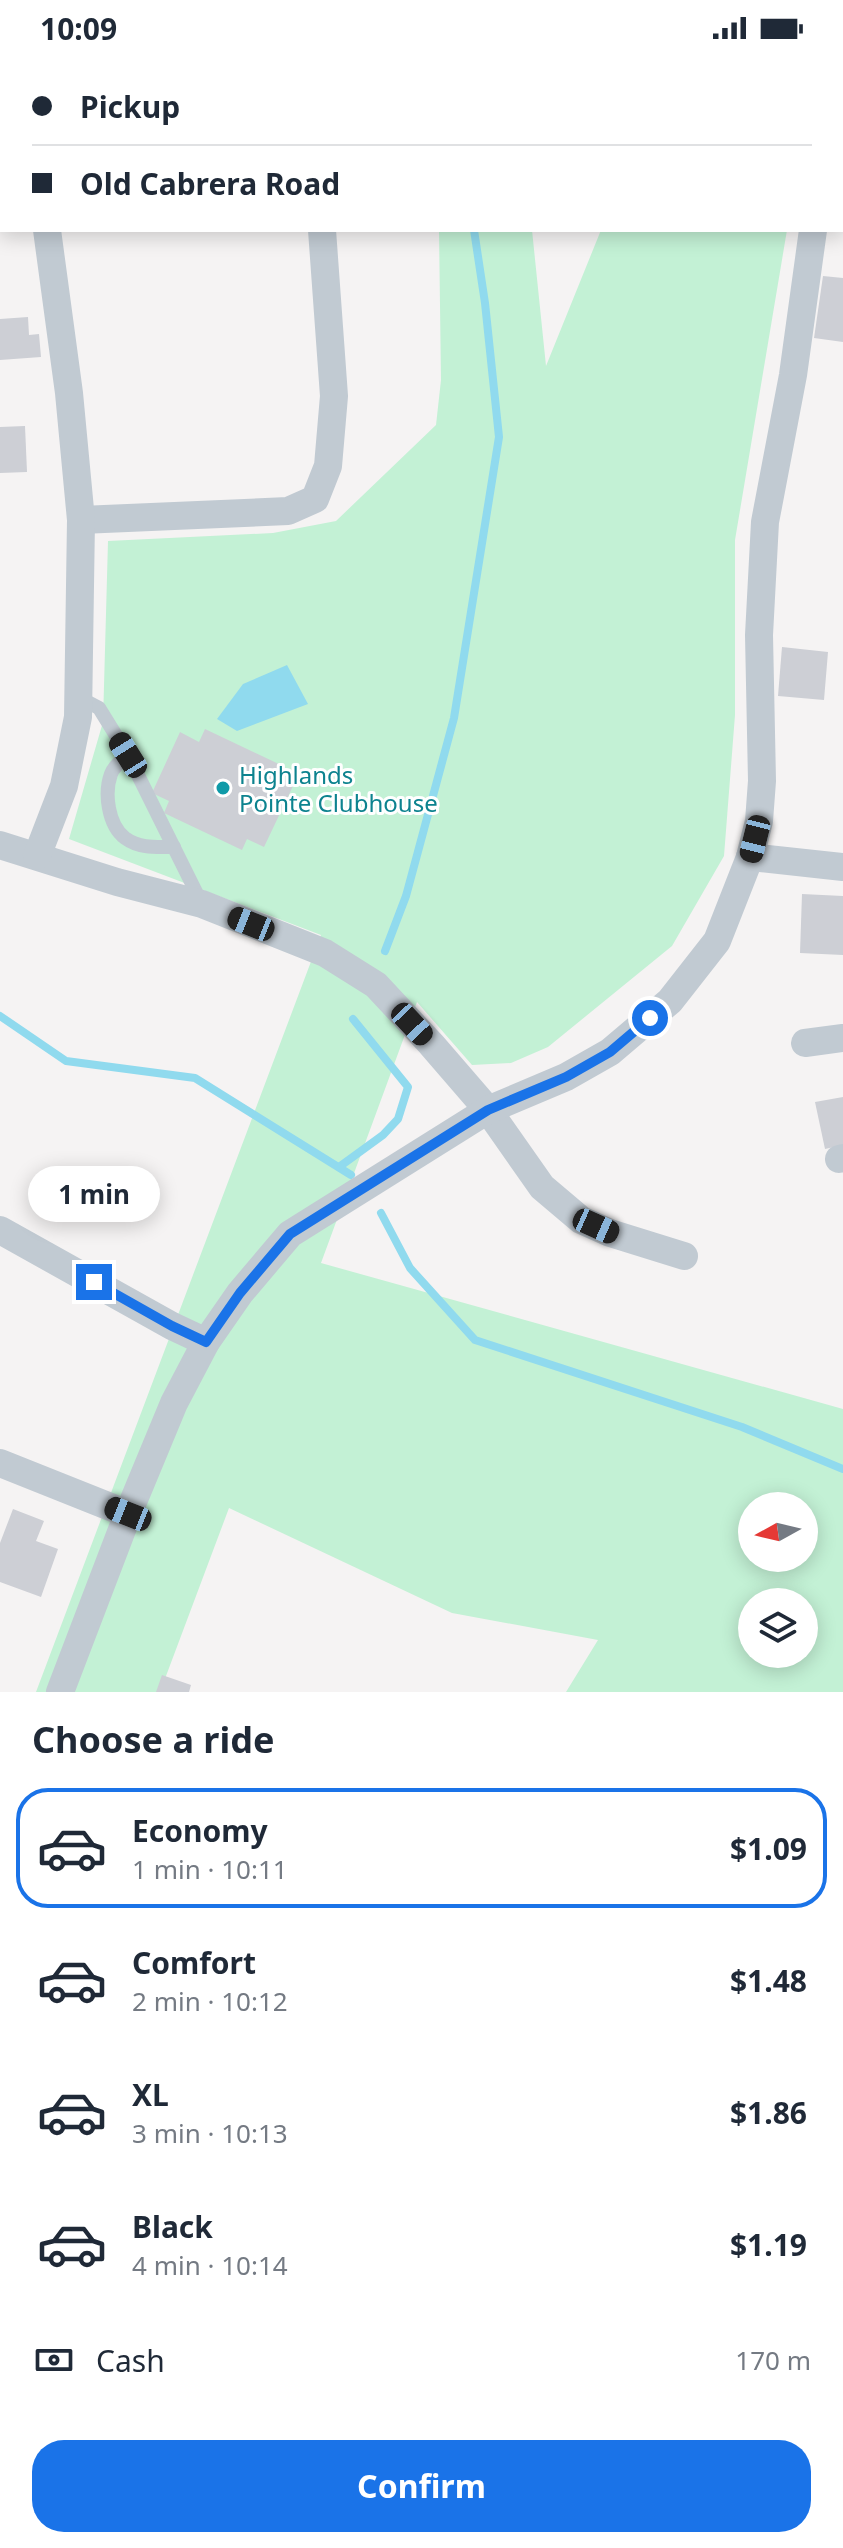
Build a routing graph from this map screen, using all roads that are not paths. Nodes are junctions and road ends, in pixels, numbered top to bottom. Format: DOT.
graph roads {
  1 [pos="47,232"];
  2 [pos="322,232"];
  3 [pos="813,232"];
  4 [pos="81,520"];
  5 [pos="78,697"];
  6 [pos="128,755"];
  7 [pos="0,845"];
  8 [pos="174,847"];
  9 [pos="37,856"];
  10 [pos="750,857"];
  11 [pos="843,867"];
  12 [pos="202,904"];
  13 [pos="843,1038"];
  14 [pos="805,1043"];
  15 [pos="488,1110"];
  16 [pos="0,1230"];
  17 [pos="684,1256"];
  18 [pos="206,1342"];
  19 [pos="0,1463"];
  20 [pos="128,1514"];
  21 [pos="60,1692"];
  1 -- 4 [label="street"];
  2 -- 4 [label="street"];
  3 -- 10 [label="street"];
  4 -- 5 [label="street"];
  5 -- 6 [label="lane"];
  5 -- 9 [label="street"];
  6 -- 8 [label="lane"];
  6 -- 8 [label="lane"];
  7 -- 9 [label="street"];
  8 -- 12 [label="lane"];
  9 -- 12 [label="street"];
  10 -- 11 [label="street"];
  10 -- 15 [label="street"];
  12 -- 15 [label="street"];
  13 -- 14 [label="street"];
  15 -- 17 [label="street"];
  15 -- 18 [label="street"];
  16 -- 18 [label="street"];
  18 -- 20 [label="street"];
  19 -- 20 [label="street"];
  20 -- 21 [label="street"];
}
